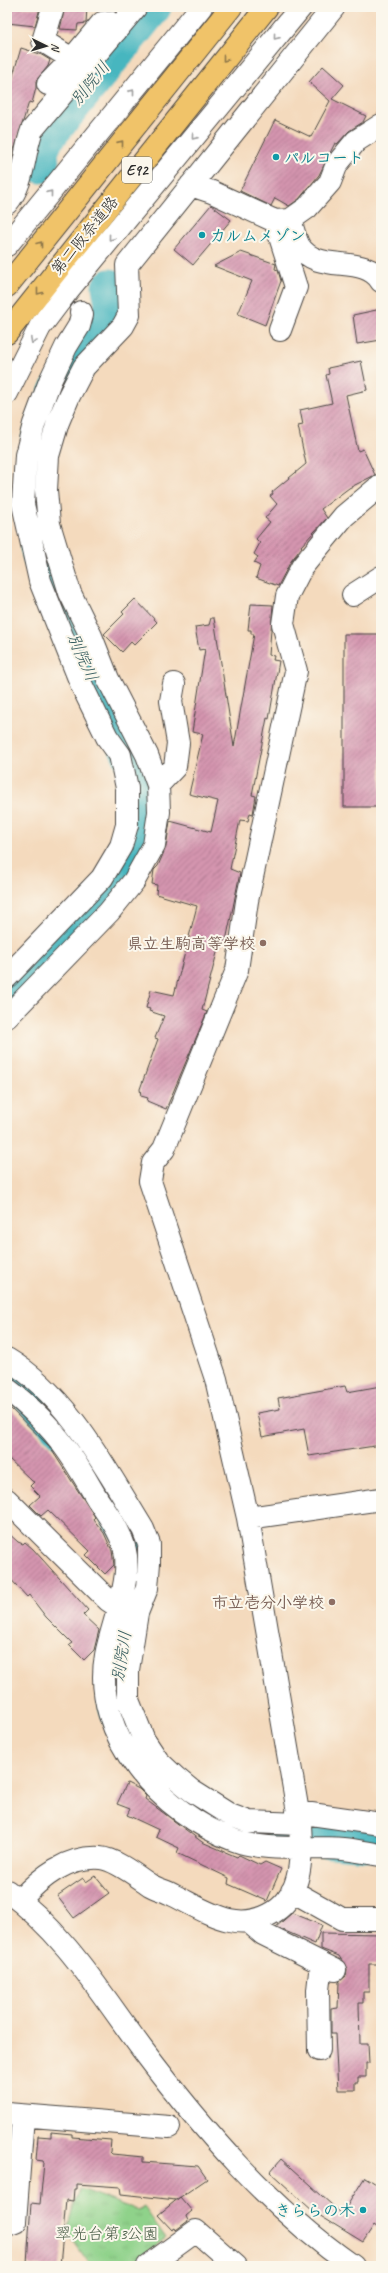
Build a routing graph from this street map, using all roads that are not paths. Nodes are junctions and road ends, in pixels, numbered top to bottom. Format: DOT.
graph roads {
  1 [pos="136,7"];
  2 [pos="201,7"];
  3 [pos="231,7"];
  4 [pos="267,7"];
  5 [pos="301,7"];
  6 [pos="334,7"];
  7 [pos="53,8"];
  8 [pos="116,32"];
  9 [pos="72,59"];
  10 [pos="48,84"];
  11 [pos="381,125"];
  12 [pos="191,185"];
  13 [pos="7,203"];
  14 [pos="282,221"];
  15 [pos="7,245"];
  16 [pos="381,281"];
  17 [pos="7,286"];
  18 [pos="81,312"];
  19 [pos="280,330"];
  20 [pos="7,333"];
  21 [pos="7,393"];
  22 [pos="381,485"];
  23 [pos="381,577"];
  24 [pos="353,595"];
  25 [pos="174,684"];
  26 [pos="158,785"];
  27 [pos="7,977"];
  28 [pos="7,1017"];
  29 [pos="7,1359"];
  30 [pos="7,1389"];
  31 [pos="381,1499"];
  32 [pos="7,1500"];
  33 [pos="248,1518"];
  34 [pos="127,1610"];
  35 [pos="381,1824"];
  36 [pos="299,1831"];
  37 [pos="381,1855"];
  38 [pos="292,1891"];
  39 [pos="14,1896"];
  40 [pos="381,1919"];
  41 [pos="249,1922"];
  42 [pos="319,2050"];
  43 [pos="15,2115"];
  44 [pos="169,2127"];
  45 [pos="7,2225"];
  46 [pos="148,2266"];
  47 [pos="236,2266"];
  48 [pos="353,2266"];
  1 -- 8 [label="street"];
  15 -- 2 [label="street, one-way"];
  17 -- 3 [label="highway, 第二阪奈道路 / E92, one-way"];
  4 -- 20 [label="highway, 第二阪奈道路 / E92, one-way"];
  5 -- 21 [label="street, one-way"];
  6 -- 12 [label="street"];
  7 -- 9 [label="street"];
  8 -- 9 [label="street"];
  8 -- 13 [label="street"];
  9 -- 10 [label="street"];
  11 -- 14 [label="street"];
  12 -- 14 [label="street"];
  12 -- 26 [label="street"];
  14 -- 16 [label="street"];
  14 -- 19 [label="street"];
  18 -- 27 [label="street"];
  22 -- 33 [label="street"];
  23 -- 24 [label="street"];
  25 -- 26 [label="street"];
  26 -- 28 [label="street"];
  29 -- 34 [label="street"];
  30 -- 34 [label="street"];
  31 -- 33 [label="street"];
  32 -- 34 [label="street"];
  33 -- 36 [label="street"];
  34 -- 36 [label="street"];
  35 -- 36 [label="street"];
  36 -- 37 [label="street"];
  36 -- 38 [label="street"];
  38 -- 40 [label="street"];
  38 -- 41 [label="street"];
  39 -- 41 [label="street"];
  39 -- 48 [label="street"];
  41 -- 42 [label="street"];
  43 -- 44 [label="street"];
  43 -- 45 [label="street"];
  46 -- 47 [label="street"];
}
